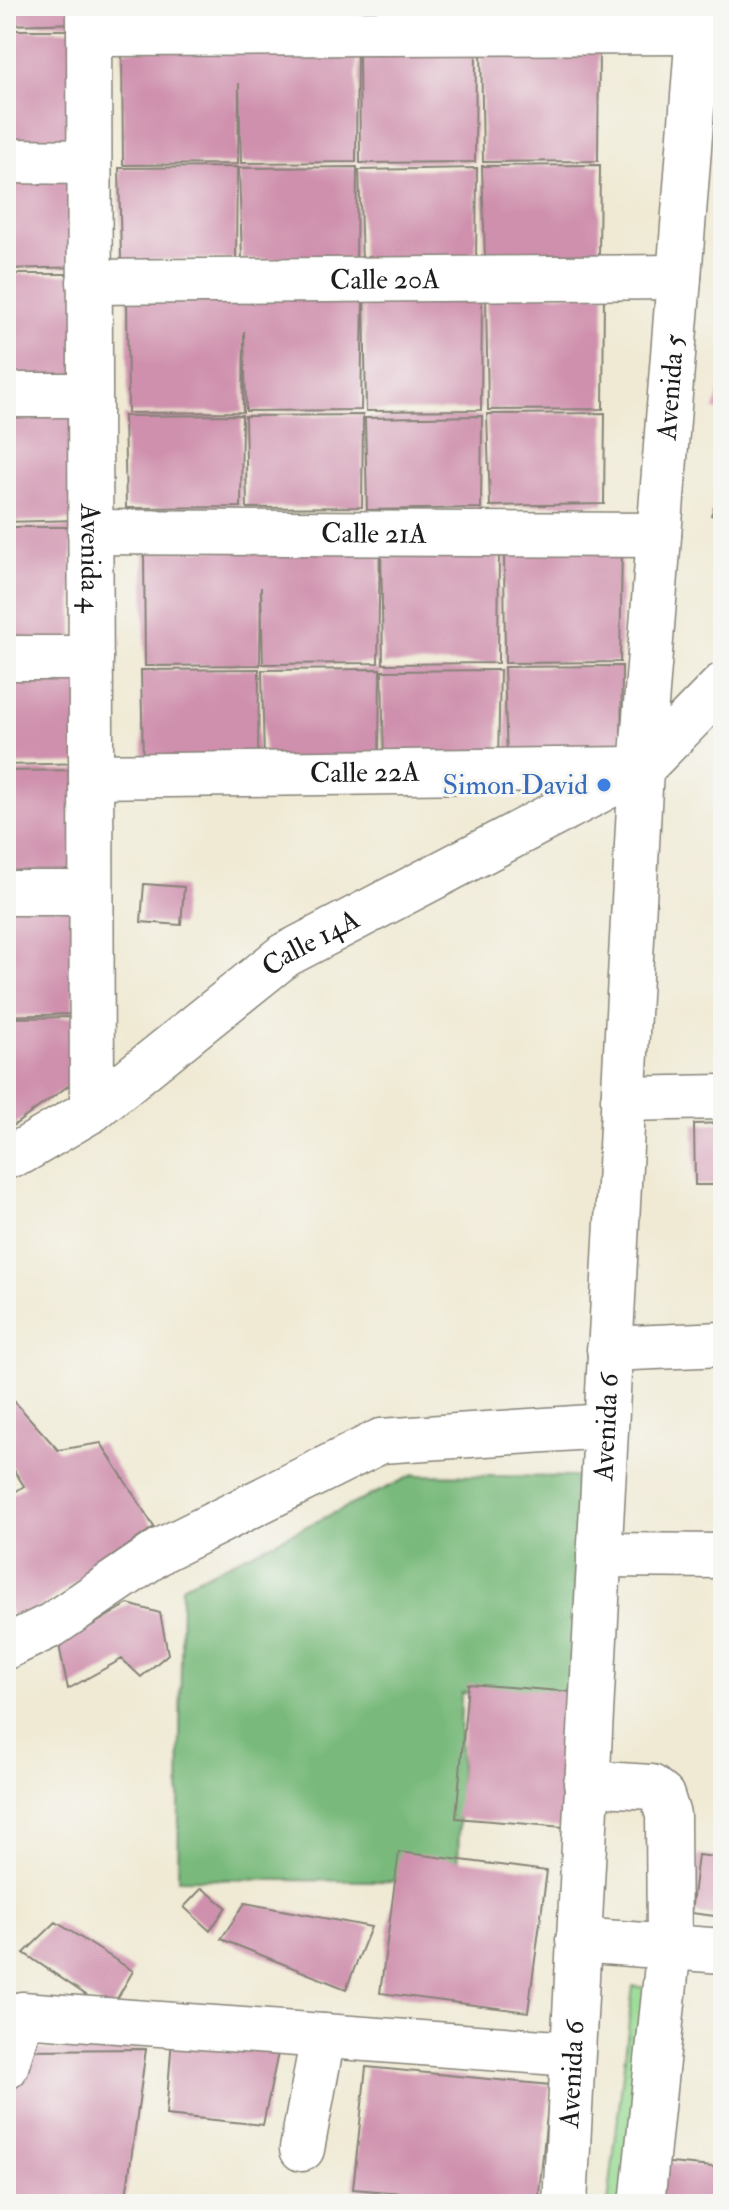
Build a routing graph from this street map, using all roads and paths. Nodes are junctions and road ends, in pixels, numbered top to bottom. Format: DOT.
graph roads {
  1 [pos="699,19"];
  2 [pos="89,20"];
  3 [pos="6,161"];
  4 [pos="89,162"];
  5 [pos="679,277"];
  6 [pos="89,282"];
  7 [pos="6,395"];
  8 [pos="89,395"];
  9 [pos="90,532"];
  10 [pos="659,535"];
  11 [pos="6,658"];
  12 [pos="91,658"];
  13 [pos="723,685"];
  14 [pos="641,769"];
  15 [pos="91,776"];
  16 [pos="6,893"];
  17 [pos="91,893"];
  18 [pos="723,1097"];
  19 [pos="623,1099"];
  20 [pos="92,1110"];
  21 [pos="6,1156"];
  22 [pos="723,1344"];
  23 [pos="609,1349"];
  24 [pos="605,1426"];
  25 [pos="599,1555"];
  26 [pos="723,1556"];
  27 [pos="6,1647"];
  28 [pos="586,1783"];
  29 [pos="578,1940"];
  30 [pos="669,1946"];
  31 [pos="723,1951"];
  32 [pos="323,2036"];
  33 [pos="572,2054"];
  34 [pos="6,2067"];
  35 [pos="302,2149"];
  36 [pos="565,2204"];
  37 [pos="642,2204"];
  1 -- 2 [label="street"];
  1 -- 5 [label="street, Avenida 5"];
  2 -- 4 [label="street, Avenida 4"];
  3 -- 4 [label="street"];
  4 -- 6 [label="street, Avenida 4"];
  5 -- 6 [label="street, Calle 20A"];
  5 -- 10 [label="street, Avenida 5"];
  6 -- 8 [label="street, Avenida 4"];
  7 -- 8 [label="street"];
  8 -- 9 [label="street, Avenida 4"];
  9 -- 10 [label="street, Calle 21A"];
  9 -- 12 [label="street, Avenida 4"];
  10 -- 14 [label="street, Avenida 5"];
  11 -- 12 [label="street"];
  12 -- 15 [label="street, Avenida 4"];
  13 -- 14 [label="street"];
  14 -- 15 [label="street, Calle 22A"];
  14 -- 19 [label="street, Avenida 6"];
  14 -- 20 [label="street, Calle 14A"];
  15 -- 17 [label="street, Avenida 4"];
  16 -- 17 [label="street"];
  17 -- 20 [label="street, Avenida 4"];
  18 -- 19 [label="street"];
  19 -- 23 [label="street, Avenida 6"];
  20 -- 21 [label="street, Calle 14A"];
  22 -- 23 [label="street"];
  23 -- 24 [label="street, Avenida 6"];
  24 -- 25 [label="street, Avenida 6"];
  24 -- 27 [label="street"];
  25 -- 26 [label="street"];
  25 -- 28 [label="street, Avenida 6"];
  28 -- 29 [label="street, Avenida 6"];
  28 -- 30 [label="street"];
  29 -- 30 [label="street"];
  29 -- 33 [label="street, Avenida 6"];
  30 -- 31 [label="street"];
  30 -- 37 [label="street"];
  32 -- 33 [label="street"];
  32 -- 34 [label="street"];
  32 -- 35 [label="street"];
  33 -- 36 [label="street, Avenida 6"];
}
